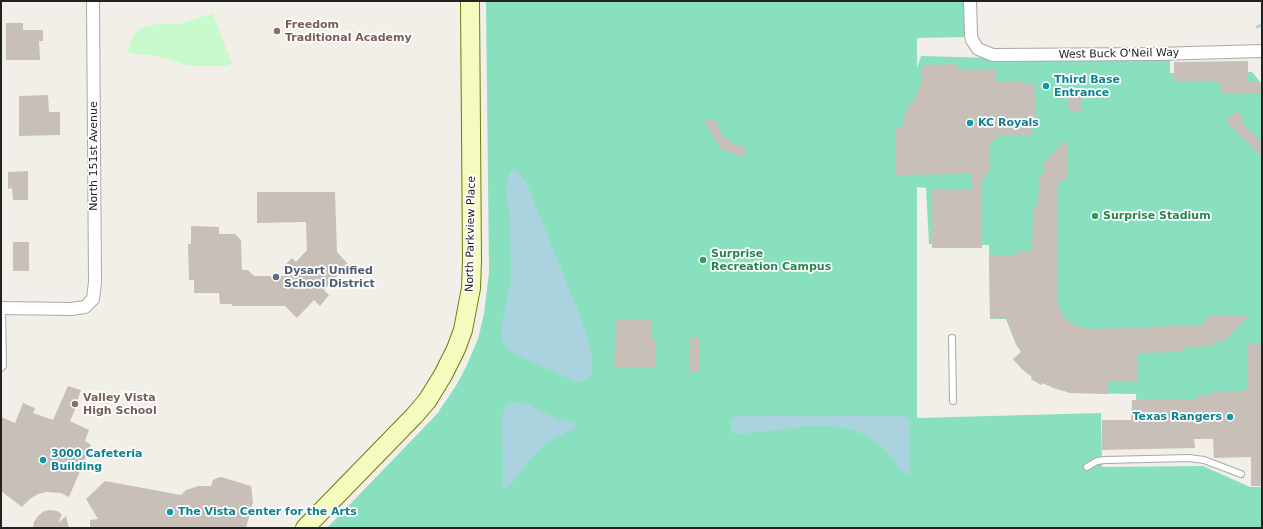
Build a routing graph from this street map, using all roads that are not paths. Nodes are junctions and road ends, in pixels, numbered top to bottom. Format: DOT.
graph roads {
  1 [pos="93,1"];
  2 [pos="470,1"];
  3 [pos="970,1"];
  4 [pos="1262,51"];
  5 [pos="1,308"];
  6 [pos="952,338"];
  7 [pos="1,368"];
  8 [pos="953,402"];
  9 [pos="1087,467"];
  10 [pos="1242,474"];
  11 [pos="305,528"];
  1 -- 5 [label="street, North 151st Avenue"];
  2 -- 11 [label="street, North Parkview Place"];
  3 -- 4 [label="street, West Buck O'Neil Way"];
  5 -- 7 [label="lane"];
  6 -- 8 [label="lane"];
  9 -- 10 [label="lane"];
}
